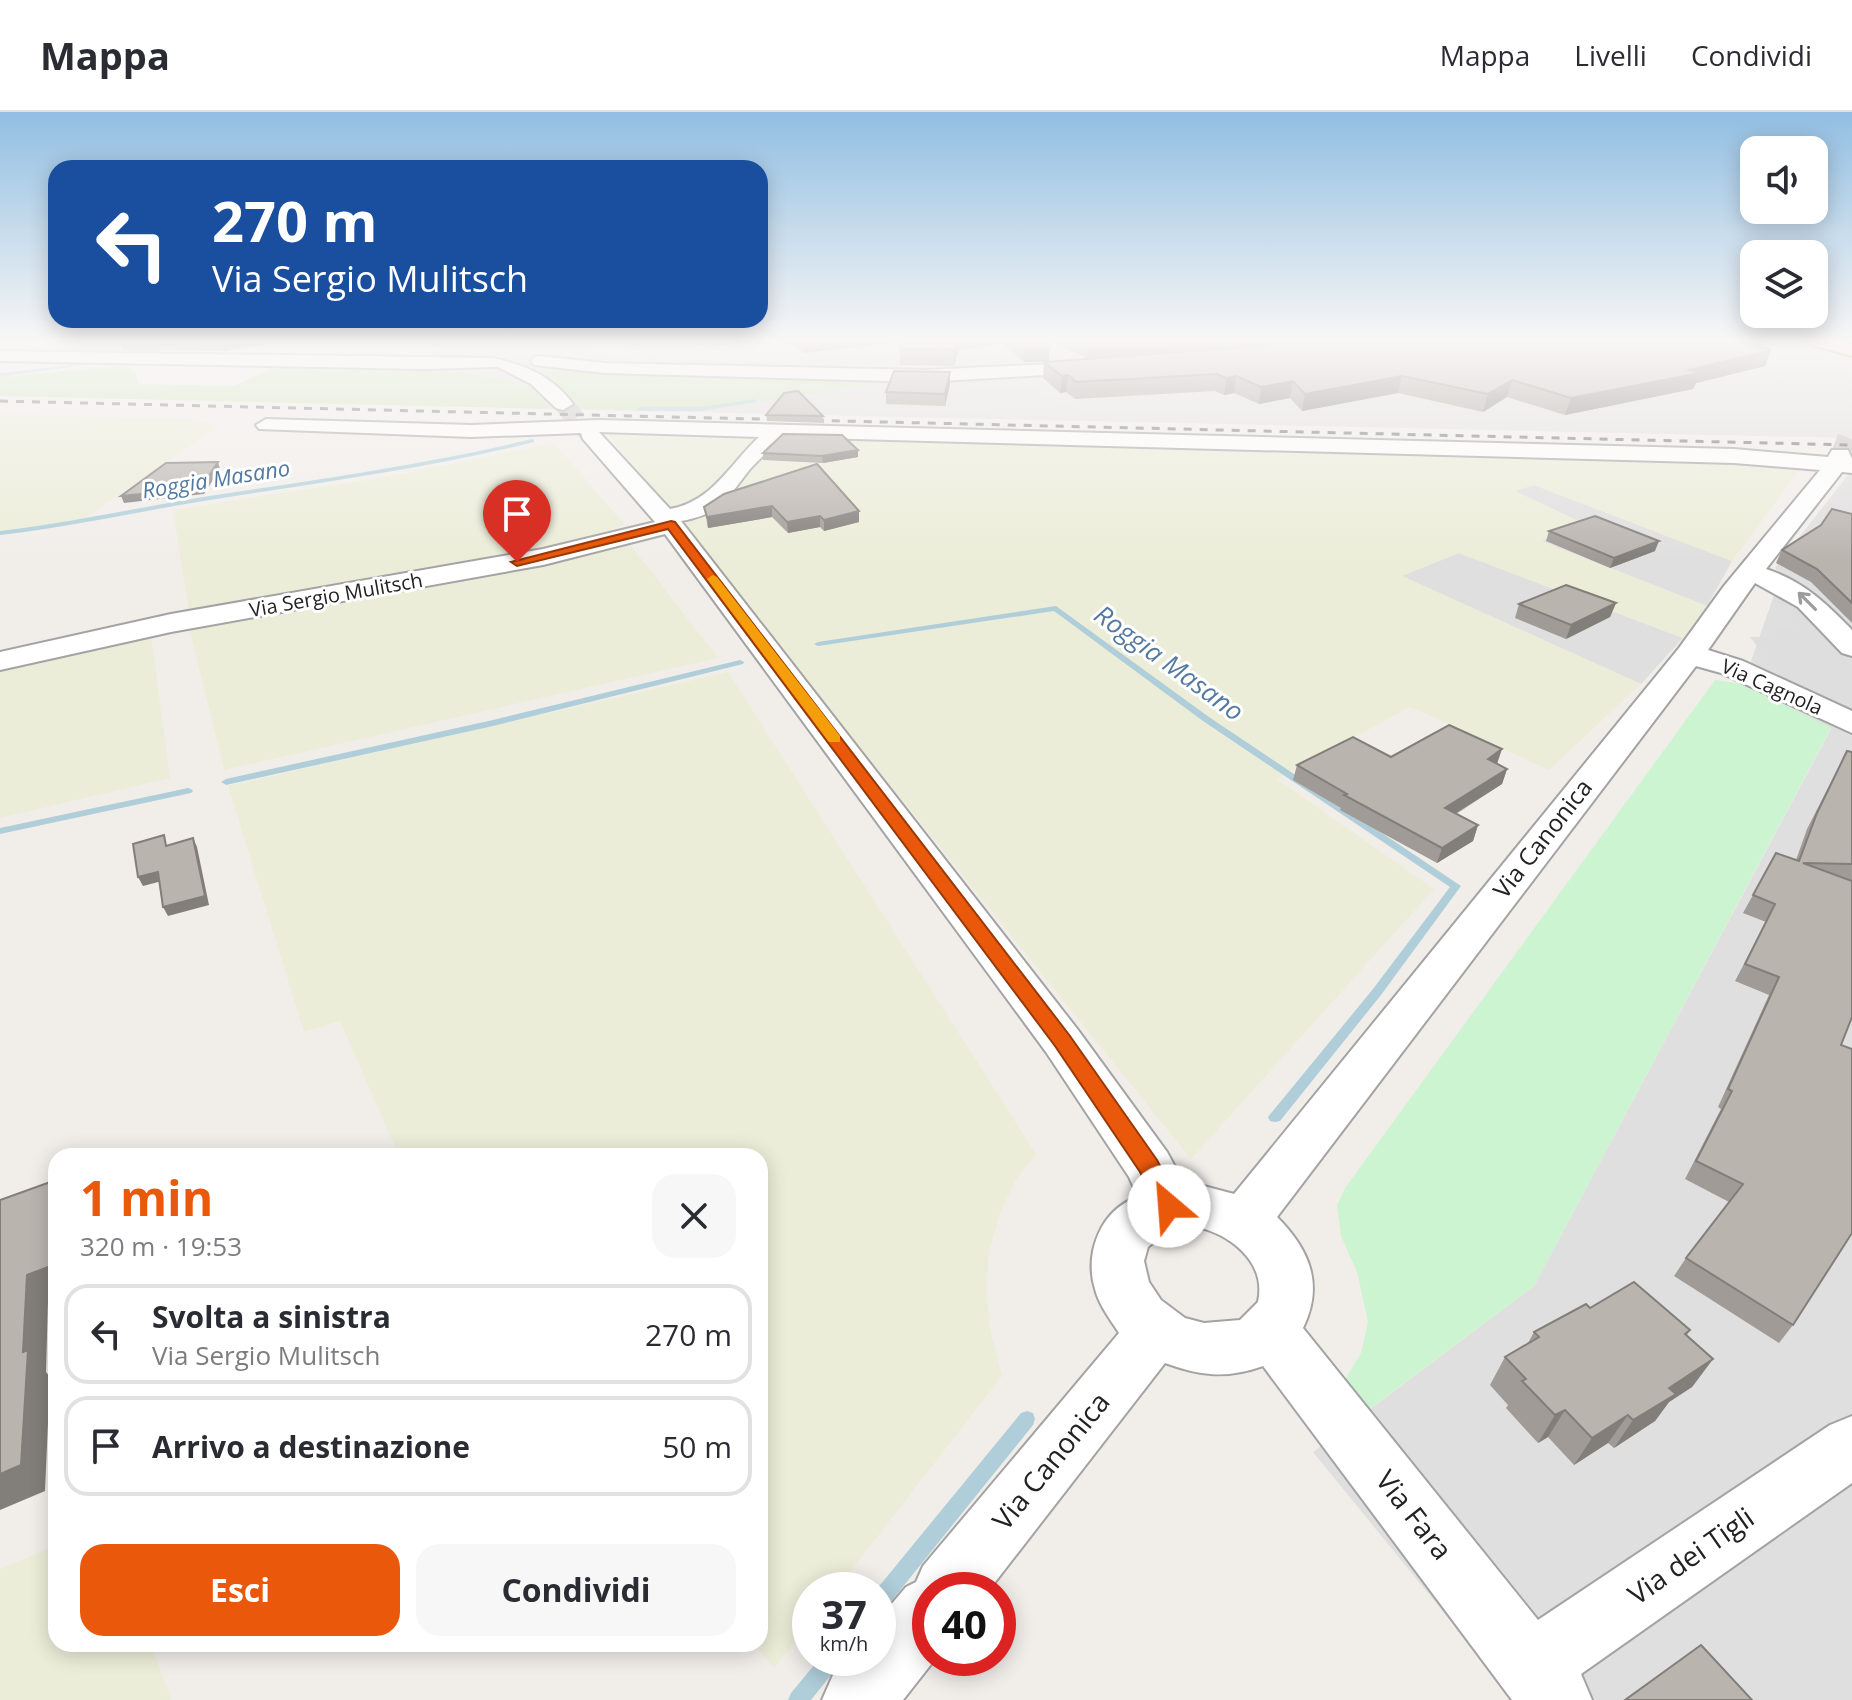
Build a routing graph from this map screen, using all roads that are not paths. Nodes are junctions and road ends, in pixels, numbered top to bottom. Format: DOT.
graph roads {
  1 [pos="266,425"];
  2 [pos="777,431"];
  3 [pos="590,435"];
  4 [pos="1843,462"];
  5 [pos="667,521"];
  6 [pos="1750,573"];
  7 [pos="1850,643"];
  8 [pos="1690,654"];
  9 [pos="0,661"];
  10 [pos="1850,722"];
  11 [pos="1169,1206"];
  12 [pos="1243,1221"];
  13 [pos="1155,1332"];
  14 [pos="1270,1332"];
  15 [pos="1852,1446"];
  16 [pos="962,1572"];
  17 [pos="912,1633"];
  18 [pos="1544,1683"];
  19 [pos="858,1700"];
  1 -- 2 [label="street"];
  2 -- 4 [label="street"];
  2 -- 5 [label="street, Via Sergio Mulitsch"];
  3 -- 5 [label="street"];
  4 -- 6 [label="street, Via Canonica"];
  5 -- 9 [label="street, Via Sergio Mulitsch"];
  5 -- 11 [label="street"];
  7 -- 6 [label="street, one-way"];
  6 -- 8 [label="street, Via Canonica"];
  8 -- 10 [label="street, Via Cagnola"];
  8 -- 12 [label="street, Via Canonica"];
  11 -- 12 [label="street"];
  11 -- 13 [label="street"];
  12 -- 14 [label="street"];
  13 -- 14 [label="street"];
  13 -- 16 [label="street, Via Canonica"];
  14 -- 18 [label="street, Via Fara"];
  15 -- 18 [label="street, Via dei Tigli"];
  17 -- 19 [label="street"];
}
